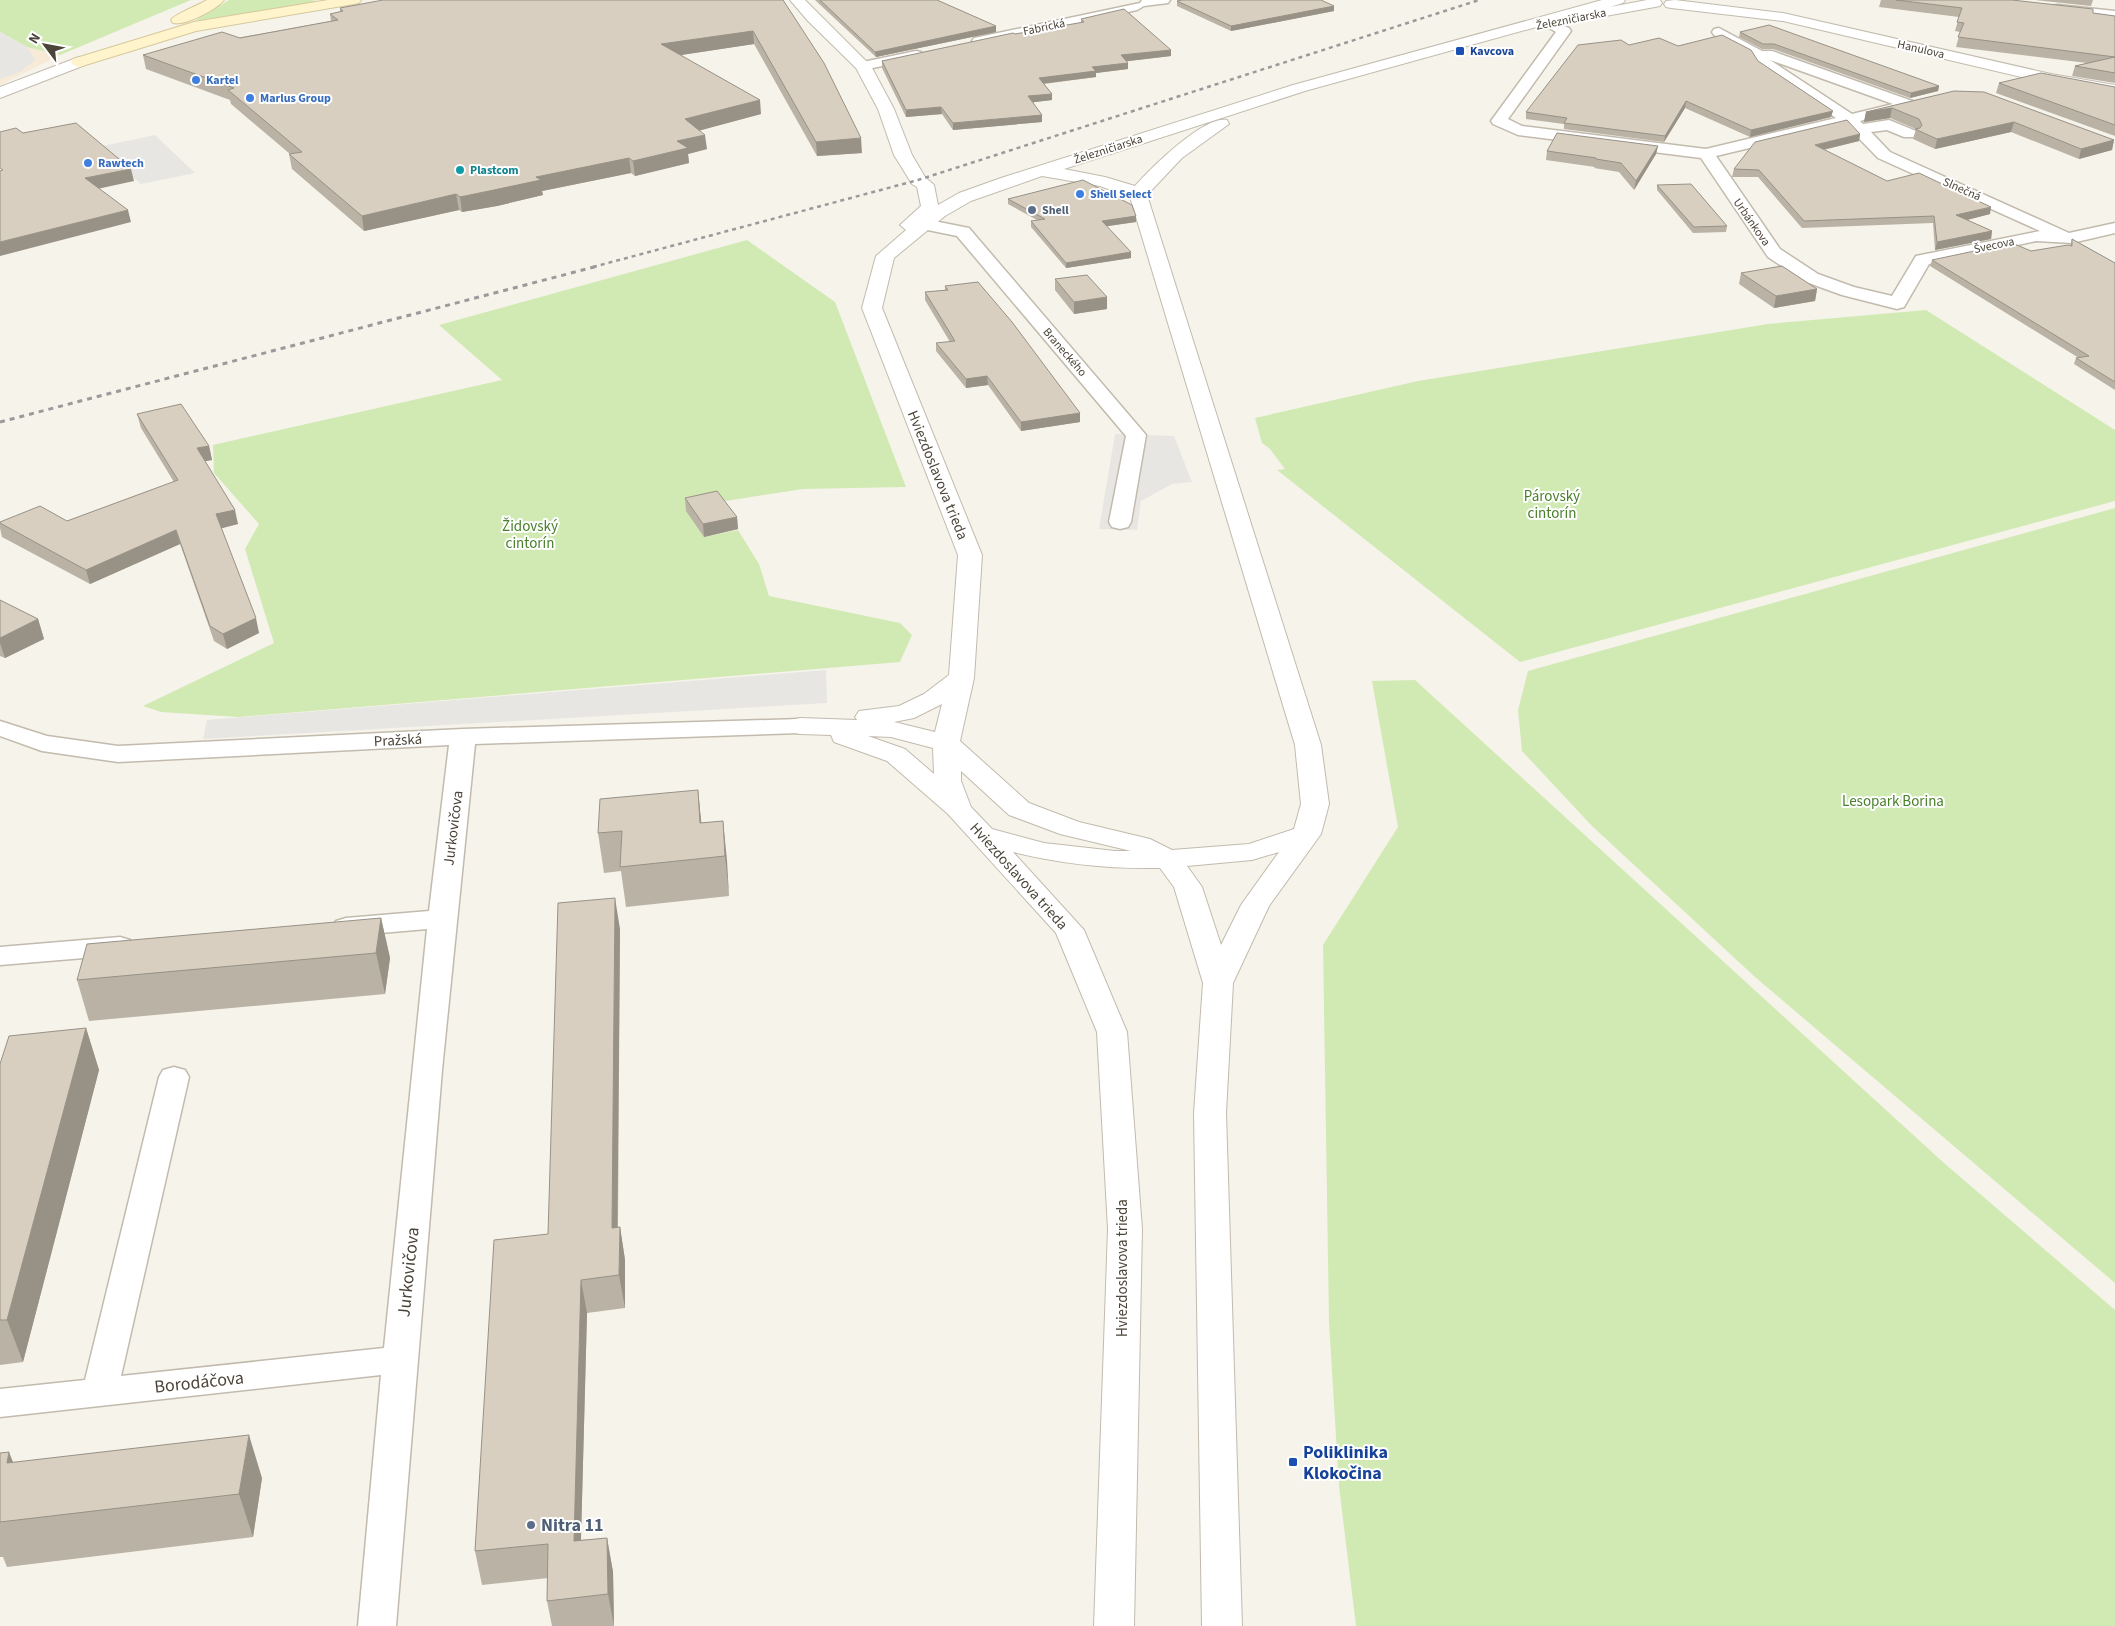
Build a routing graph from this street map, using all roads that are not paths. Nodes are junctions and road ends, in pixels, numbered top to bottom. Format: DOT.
graph roads {
  1 [pos="217,0"];
  2 [pos="354,0"];
  3 [pos="797,0"];
  4 [pos="1163,0"];
  5 [pos="1618,0"];
  6 [pos="1691,0"];
  7 [pos="1700,0"];
  8 [pos="1650,1"];
  9 [pos="1671,4"];
  10 [pos="2040,7"];
  11 [pos="1727,9"];
  12 [pos="2115,16"];
  13 [pos="1548,23"];
  14 [pos="1718,32"];
  15 [pos="1486,36"];
  16 [pos="962,45"];
  17 [pos="934,51"];
  18 [pos="1756,52"];
  19 [pos="79,62"];
  20 [pos="863,66"];
  21 [pos="1299,88"];
  22 [pos="2115,90"];
  23 [pos="0,93"];
  24 [pos="1927,101"];
  25 [pos="1910,105"];
  26 [pos="1855,125"];
  27 [pos="1910,134"];
  28 [pos="1706,154"];
  29 [pos="1038,171"];
  30 [pos="1007,182"];
  31 [pos="925,185"];
  32 [pos="1138,194"];
  33 [pos="924,224"];
  34 [pos="2115,228"];
  35 [pos="2072,238"];
  36 [pos="885,256"];
  37 [pos="1896,304"];
  38 [pos="1120,522"];
  39 [pos="962,678"];
  40 [pos="800,726"];
  41 [pos="0,728"];
  42 [pos="463,737"];
  43 [pos="946,743"];
  44 [pos="958,809"];
  45 [pos="1308,834"];
  46 [pos="984,836"];
  47 [pos="1168,859"];
  48 [pos="442,919"];
  49 [pos="317,929"];
  50 [pos="148,943"];
  51 [pos="0,956"];
  52 [pos="1218,983"];
  53 [pos="174,1077"];
  54 [pos="399,1360"];
  55 [pos="100,1392"];
  56 [pos="0,1403"];
  57 [pos="377,1626"];
  58 [pos="1114,1626"];
  59 [pos="1222,1626"];
  1 -- 19 [label="main road"];
  2 -- 19 [label="main road"];
  3 -- 20 [label="street"];
  4 -- 16 [label="street, Fabrická"];
  5 -- 15 [label="street, Železničiarska"];
  6 -- 9 [label="street"];
  7 -- 11 [label="street, Hanulova"];
  8 -- 9 [label="street, Železničiarska"];
  8 -- 13 [label="street, Železničiarska"];
  9 -- 11 [label="street, Hanulova"];
  10 -- 12 [label="street"];
  11 -- 22 [label="street, Hanulova"];
  13 -- 15 [label="street, Železničiarska"];
  13 -- 28 [label="street"];
  14 -- 18 [label="street, Slnečná"];
  15 -- 21 [label="street, Železničiarska"];
  17 -- 20 [label="street"];
  18 -- 25 [label="street, Slnečná"];
  18 -- 26 [label="street, Slnečná"];
  19 -- 23 [label="street"];
  20 -- 31 [label="street"];
  21 -- 29 [label="street, Železničiarska"];
  21 -- 32 [label="street, Železničiarska"];
  24 -- 25 [label="street"];
  25 -- 26 [label="street"];
  26 -- 27 [label="street"];
  26 -- 28 [label="street"];
  26 -- 35 [label="street, Slnečná"];
  28 -- 37 [label="street, Urbánkova"];
  29 -- 30 [label="street, Železničiarska"];
  29 -- 32 [label="street"];
  30 -- 31 [label="street"];
  30 -- 33 [label="street, Železničiarska"];
  31 -- 36 [label="street"];
  32 -- 45 [label="street"];
  33 -- 36 [label="street"];
  33 -- 38 [label="street, Braneckého"];
  34 -- 35 [label="street, Švecova"];
  35 -- 37 [label="street, Švecova"];
  36 -- 39 [label="street, Hviezdoslavova trieda"];
  39 -- 40 [label="street"];
  39 -- 43 [label="street, Hviezdoslavova trieda"];
  40 -- 42 [label="street, Pražská"];
  40 -- 43 [label="street"];
  40 -- 44 [label="street"];
  41 -- 42 [label="street, Pražská"];
  42 -- 48 [label="street, Jurkovičova"];
  43 -- 44 [label="street, Hviezdoslavova trieda"];
  43 -- 47 [label="street"];
  44 -- 46 [label="street, Hviezdoslavova trieda"];
  45 -- 47 [label="street"];
  45 -- 52 [label="street"];
  46 -- 47 [label="street"];
  46 -- 58 [label="street, Hviezdoslavova trieda"];
  47 -- 52 [label="street"];
  48 -- 49 [label="street"];
  48 -- 54 [label="street, Jurkovičova"];
  50 -- 51 [label="street"];
  52 -- 59 [label="street"];
  53 -- 55 [label="street"];
  54 -- 55 [label="street, Borodáčova"];
  54 -- 57 [label="street, Jurkovičova"];
  55 -- 56 [label="street, Borodáčova"];
}
